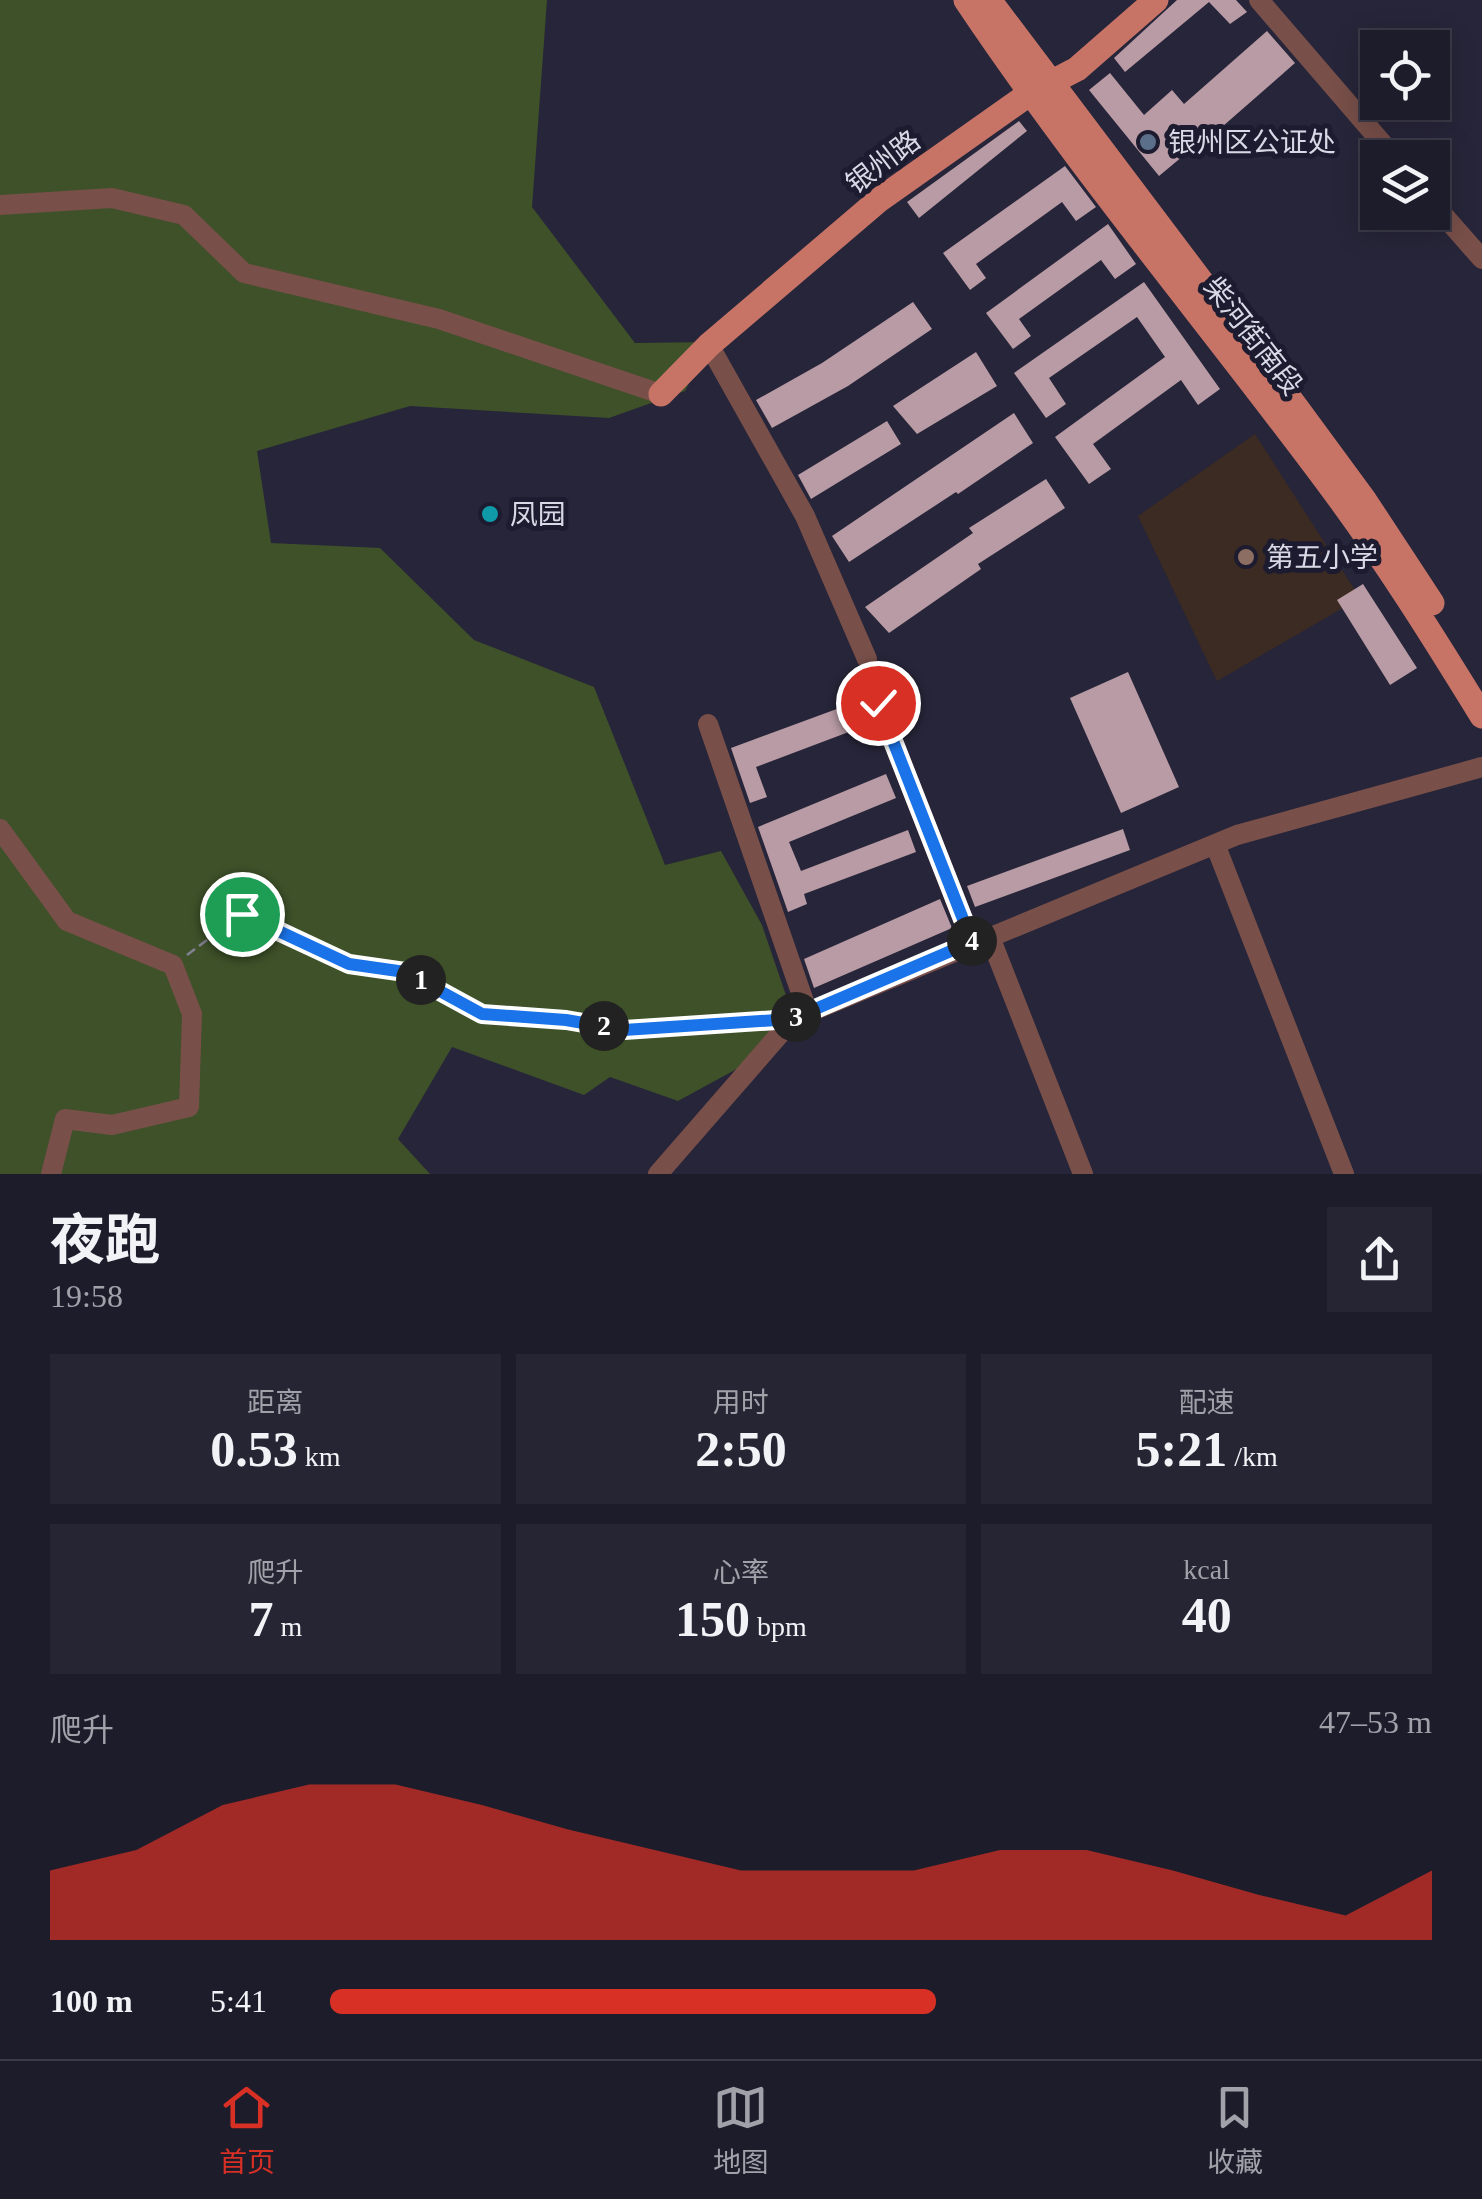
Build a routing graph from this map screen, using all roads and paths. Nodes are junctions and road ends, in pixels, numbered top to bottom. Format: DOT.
graph roads {
  1 [pos="966,0"];
  2 [pos="989,0"];
  3 [pos="1156,0"];
  4 [pos="1259,0"];
  5 [pos="1040,88"];
  6 [pos="1379,140"];
  7 [pos="0,205"];
  8 [pos="1450,223"];
  9 [pos="1482,259"];
  10 [pos="709,345"];
  11 [pos="661,394"];
  12 [pos="867,660"];
  13 [pos="1482,684"];
  14 [pos="878,703"];
  15 [pos="1482,716"];
  16 [pos="708,724"];
  17 [pos="1482,767"];
  18 [pos="0,829"];
  19 [pos="1215,844"];
  20 [pos="981,940"];
  21 [pos="174,965"];
  22 [pos="800,1016"];
  23 [pos="51,1174"];
  24 [pos="658,1174"];
  25 [pos="1083,1174"];
  26 [pos="1344,1174"];
  1 -- 5 [label="main road, 柴河街南段"];
  2 -- 5 [label="main road, 柴河街南段"];
  3 -- 5 [label="main road, 银州路"];
  4 -- 6 [label="street"];
  5 -- 10 [label="main road, 银州路"];
  5 -- 13 [label="main road, 柴河街南段"];
  5 -- 15 [label="main road, 柴河街南段"];
  7 -- 11 [label="street"];
  8 -- 9 [label="street"];
  10 -- 11 [label="main road, 银州路"];
  10 -- 12 [label="street"];
  14 -- 20 [label="street"];
  16 -- 22 [label="street"];
  17 -- 19 [label="street"];
  18 -- 21 [label="street"];
  19 -- 20 [label="street"];
  19 -- 26 [label="street"];
  20 -- 22 [label="street"];
  20 -- 25 [label="street"];
  21 -- 22 [label="path"];
  21 -- 23 [label="street"];
  22 -- 24 [label="street"];
}
